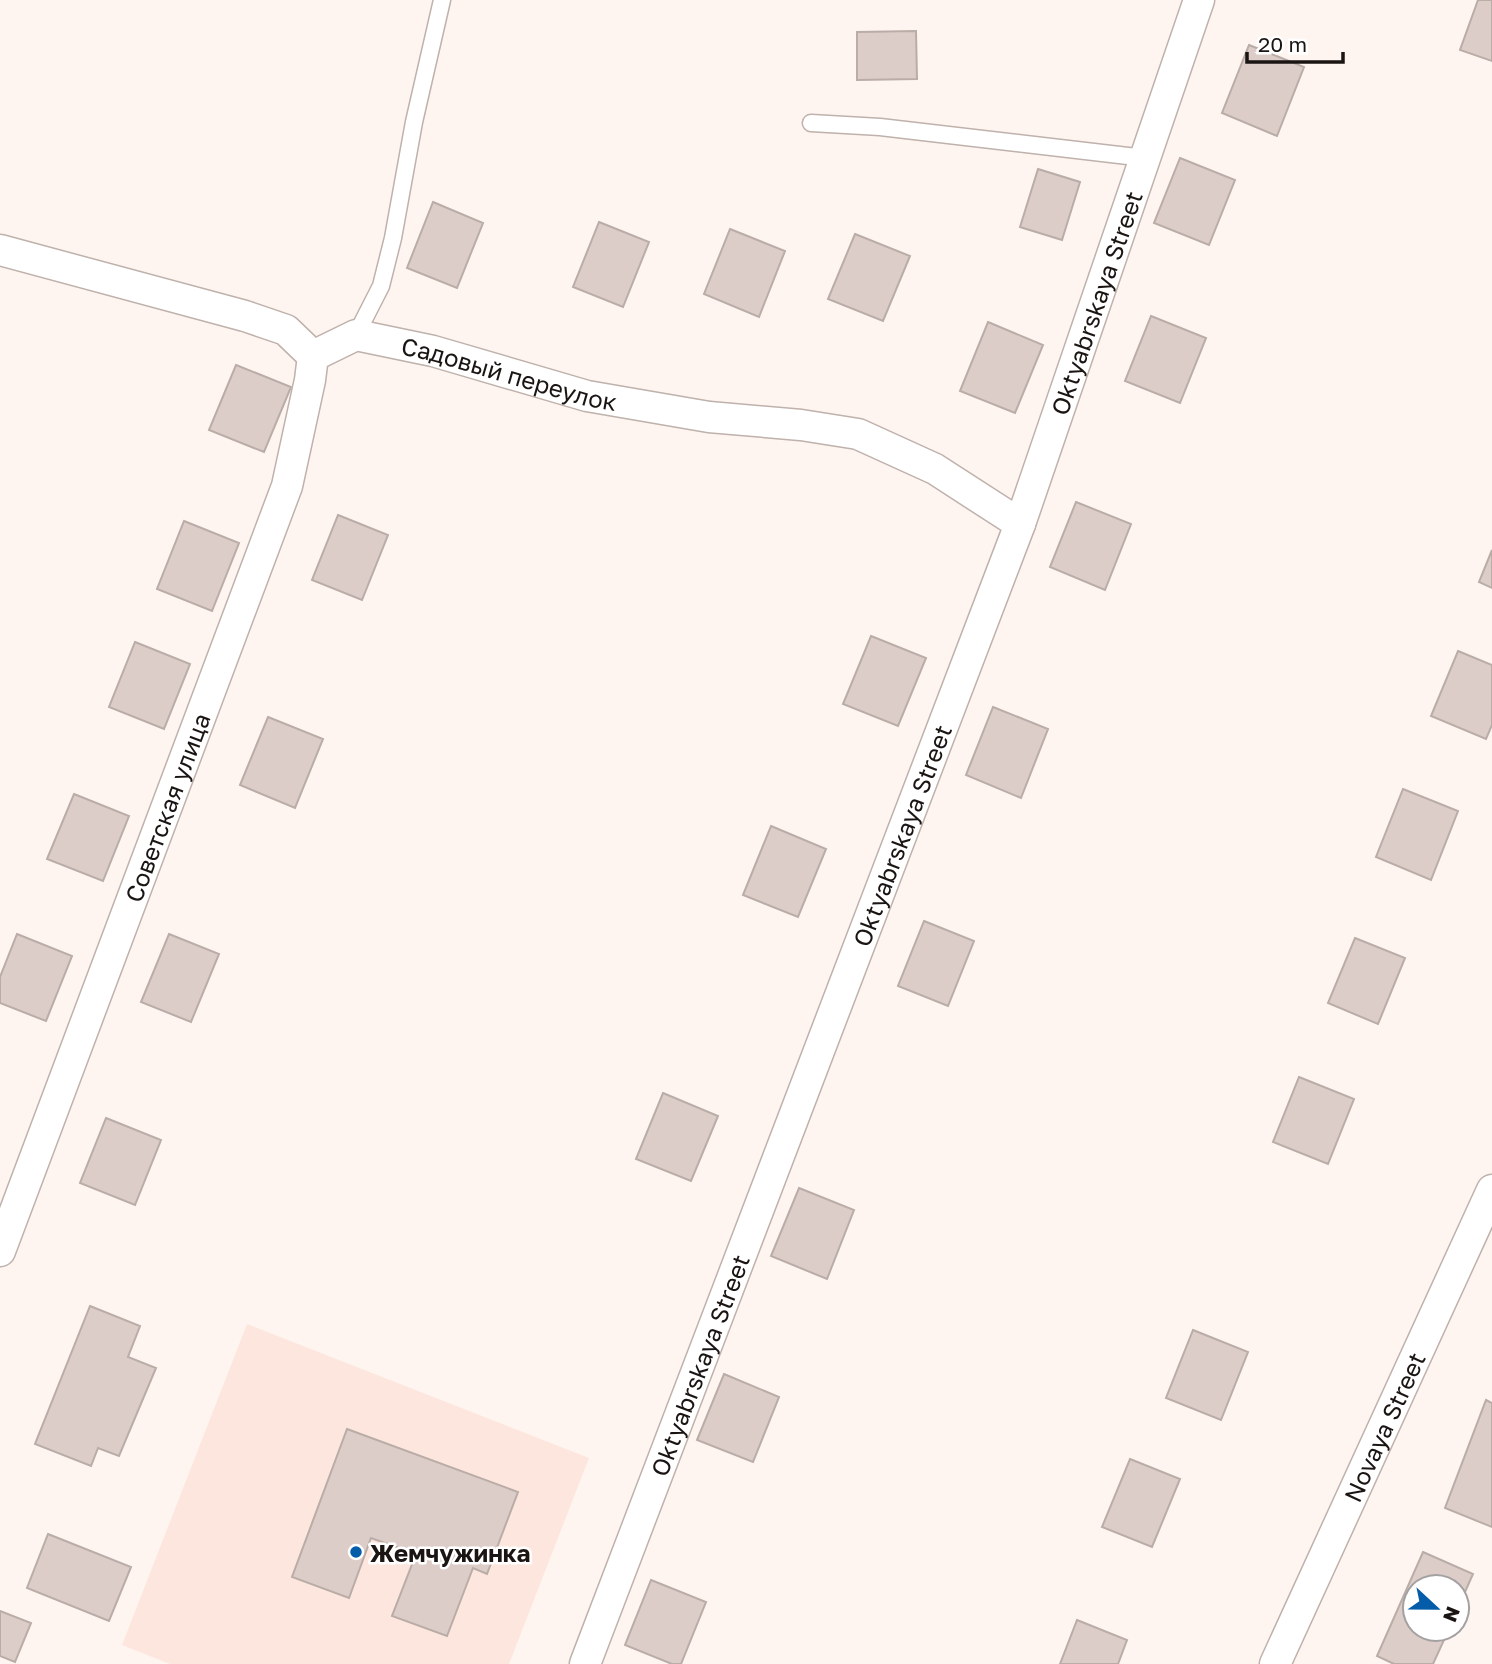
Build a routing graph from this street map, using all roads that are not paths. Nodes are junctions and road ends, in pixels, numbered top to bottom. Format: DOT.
graph roads {
  1 [pos="442,0"];
  2 [pos="1199,0"];
  3 [pos="811,123"];
  4 [pos="1145,158"];
  5 [pos="0,250"];
  6 [pos="356,335"];
  7 [pos="313,356"];
  8 [pos="1020,524"];
  9 [pos="1492,1190"];
  10 [pos="0,1251"];
  11 [pos="585,1664"];
  12 [pos="1275,1664"];
  1 -- 6 [label="lane"];
  2 -- 4 [label="street, Oktyabrskaya Street"];
  3 -- 4 [label="lane"];
  4 -- 8 [label="street, Oktyabrskaya Street"];
  5 -- 7 [label="street"];
  6 -- 7 [label="street"];
  6 -- 8 [label="street, Садовый переулок"];
  7 -- 10 [label="street, Советская улица"];
  8 -- 11 [label="street, Oktyabrskaya Street"];
  9 -- 12 [label="street, Novaya Street"];
}
